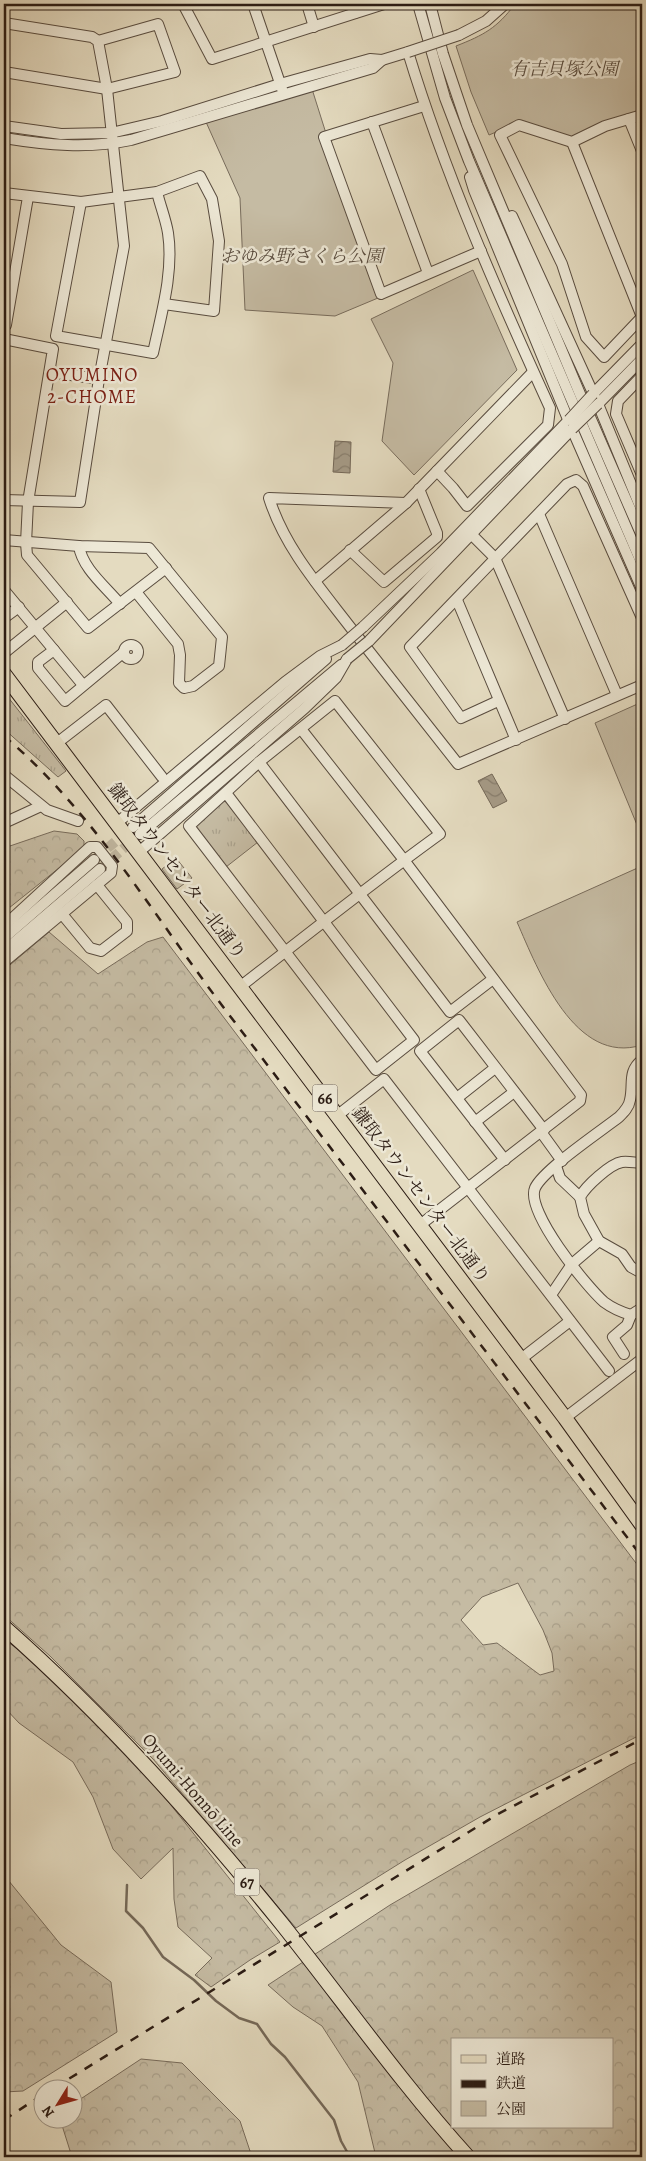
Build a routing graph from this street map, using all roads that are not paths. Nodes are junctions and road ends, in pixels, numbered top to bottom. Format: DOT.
graph roads {
  1 [pos="183,4"];
  2 [pos="254,4"];
  3 [pos="307,4"];
  4 [pos="384,4"];
  5 [pos="418,4"];
  6 [pos="430,4"];
  7 [pos="504,4"];
  8 [pos="354,8"];
  9 [pos="4,23"];
  10 [pos="314,26"];
  11 [pos="98,41"];
  12 [pos="266,42"];
  13 [pos="408,52"];
  14 [pos="382,60"];
  15 [pos="4,72"];
  16 [pos="280,84"];
  17 [pos="107,89"];
  18 [pos="284,94"];
  19 [pos="424,106"];
  20 [pos="642,115"];
  21 [pos="629,119"];
  22 [pos="372,122"];
  23 [pos="4,126"];
  24 [pos="111,133"];
  25 [pos="4,138"];
  26 [pos="572,142"];
  27 [pos="112,144"];
  28 [pos="642,151"];
  29 [pos="469,161"];
  30 [pos="486,170"];
  31 [pos="156,192"];
  32 [pos="4,193"];
  33 [pos="28,197"];
  34 [pos="118,198"];
  35 [pos="80,202"];
  36 [pos="481,251"];
  37 [pos="428,274"];
  38 [pos="164,304"];
  39 [pos="642,317"];
  40 [pos="4,325"];
  41 [pos="4,339"];
  42 [pos="107,344"];
  43 [pos="642,344"];
  44 [pos="642,358"];
  45 [pos="50,372"];
  46 [pos="534,372"];
  47 [pos="642,376"];
  48 [pos="99,379"];
  49 [pos="596,399"];
  50 [pos="571,425"];
  51 [pos="437,471"];
  52 [pos="642,476"];
  53 [pos="419,490"];
  54 [pos="4,500"];
  55 [pos="28,502"];
  56 [pos="406,503"];
  57 [pos="642,511"];
  58 [pos="539,514"];
  59 [pos="472,535"];
  60 [pos="642,536"];
  61 [pos="4,540"];
  62 [pos="26,543"];
  63 [pos="79,546"];
  64 [pos="350,550"];
  65 [pos="496,558"];
  66 [pos="642,564"];
  67 [pos="166,568"];
  68 [pos="315,581"];
  69 [pos="642,589"];
  70 [pos="4,590"];
  71 [pos="136,592"];
  72 [pos="457,600"];
  73 [pos="67,602"];
  74 [pos="120,604"];
  75 [pos="19,607"];
  76 [pos="4,618"];
  77 [pos="642,618"];
  78 [pos="36,628"];
  79 [pos="342,645"];
  80 [pos="54,650"];
  81 [pos="124,652"];
  82 [pos="4,653"];
  83 [pos="347,659"];
  84 [pos="4,674"];
  85 [pos="83,685"];
  86 [pos="642,685"];
  87 [pos="617,695"];
  88 [pos="498,701"];
  89 [pos="565,719"];
  90 [pos="301,729"];
  91 [pos="516,740"];
  92 [pos="57,743"];
  93 [pos="259,762"];
  94 [pos="4,775"];
  95 [pos="162,777"];
  96 [pos="226,793"];
  97 [pos="41,806"];
  98 [pos="78,821"];
  99 [pos="4,823"];
  100 [pos="117,823"];
  101 [pos="139,852"];
  102 [pos="94,860"];
  103 [pos="404,860"];
  104 [pos="100,869"];
  105 [pos="97,885"];
  106 [pos="361,893"];
  107 [pos="62,914"];
  108 [pos="324,923"];
  109 [pos="4,926"];
  110 [pos="4,938"];
  111 [pos="4,951"];
  112 [pos="285,952"];
  113 [pos="4,962"];
  114 [pos="493,979"];
  115 [pos="241,986"];
  116 [pos="642,1060"];
  117 [pos="495,1068"];
  118 [pos="514,1092"];
  119 [pos="457,1098"];
  120 [pos="338,1115"];
  121 [pos="475,1122"];
  122 [pos="542,1131"];
  123 [pos="505,1160"];
  124 [pos="642,1163"];
  125 [pos="559,1164"];
  126 [pos="467,1189"];
  127 [pos="580,1197"];
  128 [pos="420,1225"];
  129 [pos="599,1241"];
  130 [pos="572,1264"];
  131 [pos="642,1273"];
  132 [pos="551,1295"];
  133 [pos="642,1308"];
  134 [pos="631,1315"];
  135 [pos="570,1321"];
  136 [pos="624,1354"];
  137 [pos="521,1359"];
  138 [pos="642,1359"];
  139 [pos="609,1371"];
  140 [pos="565,1418"];
  141 [pos="642,1525"];
  142 [pos="4,1627"];
  143 [pos="468,2157"];
  1 -- 12 [label="street"];
  2 -- 12 [label="street"];
  3 -- 10 [label="street"];
  4 -- 8 [label="street"];
  5 -- 29 [label="street"];
  6 -- 30 [label="street"];
  7 -- 13 [label="street, bridge"];
  8 -- 10 [label="street"];
  9 -- 11 [label="street"];
  10 -- 12 [label="street"];
  11 -- 17 [label="street"];
  11 -- 17 [label="street"];
  12 -- 16 [label="street"];
  13 -- 14 [label="street"];
  13 -- 19 [label="street"];
  14 -- 16 [label="street"];
  14 -- 18 [label="street"];
  15 -- 17 [label="street"];
  16 -- 18 [label="street"];
  16 -- 24 [label="street"];
  17 -- 24 [label="street"];
  18 -- 27 [label="street"];
  19 -- 22 [label="street"];
  19 -- 36 [label="street"];
  20 -- 21 [label="street"];
  21 -- 26 [label="street"];
  21 -- 28 [label="street"];
  22 -- 37 [label="street"];
  22 -- 37 [label="street"];
  23 -- 24 [label="street"];
  24 -- 27 [label="street"];
  25 -- 27 [label="street"];
  26 -- 39 [label="street"];
  26 -- 39 [label="street"];
  27 -- 34 [label="street"];
  29 -- 50 [label="street"];
  29 -- 66 [label="street"];
  30 -- 49 [label="street"];
  30 -- 60 [label="street"];
  31 -- 34 [label="street"];
  31 -- 38 [label="street"];
  31 -- 38 [label="street"];
  32 -- 33 [label="street"];
  33 -- 35 [label="street"];
  33 -- 40 [label="street"];
  34 -- 35 [label="street"];
  34 -- 42 [label="street"];
  35 -- 42 [label="street"];
  36 -- 37 [label="street"];
  36 -- 46 [label="street"];
  38 -- 42 [label="street"];
  41 -- 45 [label="street"];
  42 -- 48 [label="street"];
  43 -- 49 [label="street"];
  44 -- 49 [label="street"];
  45 -- 48 [label="street"];
  45 -- 55 [label="street"];
  46 -- 51 [label="street"];
  46 -- 51 [label="street"];
  47 -- 52 [label="street"];
  48 -- 55 [label="street"];
  49 -- 50 [label="street, bridge"];
  49 -- 57 [label="street"];
  50 -- 59 [label="street"];
  50 -- 69 [label="street"];
  50 -- 79 [label="street, bridge"];
  51 -- 53 [label="street"];
  53 -- 56 [label="street"];
  53 -- 64 [label="street"];
  54 -- 55 [label="street"];
  55 -- 62 [label="street"];
  56 -- 64 [label="street"];
  56 -- 68 [label="street"];
  58 -- 65 [label="street"];
  58 -- 77 [label="street"];
  58 -- 87 [label="street"];
  59 -- 65 [label="street"];
  59 -- 83 [label="street, bridge"];
  61 -- 62 [label="street"];
  62 -- 63 [label="street"];
  62 -- 73 [label="street"];
  63 -- 67 [label="street"];
  63 -- 74 [label="street"];
  64 -- 68 [label="street"];
  65 -- 72 [label="street"];
  65 -- 89 [label="street"];
  67 -- 71 [label="street"];
  67 -- 71 [label="street"];
  68 -- 91 [label="street"];
  70 -- 75 [label="street"];
  71 -- 74 [label="street"];
  72 -- 88 [label="street"];
  72 -- 88 [label="street"];
  73 -- 74 [label="street"];
  73 -- 78 [label="street"];
  75 -- 76 [label="street"];
  75 -- 78 [label="street"];
  78 -- 80 [label="street"];
  78 -- 82 [label="street"];
  79 -- 83 [label="street"];
  79 -- 100 [label="street"];
  80 -- 85 [label="street"];
  80 -- 85 [label="street"];
  81 -- 85 [label="street"];
  83 -- 101 [label="street"];
  84 -- 92 [label="main road, 鎌取タウンセンター北通り / 66"];
  86 -- 87 [label="street"];
  87 -- 89 [label="street"];
  88 -- 91 [label="street"];
  89 -- 91 [label="street"];
  90 -- 93 [label="street"];
  90 -- 103 [label="street"];
  90 -- 103 [label="street"];
  92 -- 95 [label="street"];
  92 -- 100 [label="main road, 鎌取タウンセンター北通り / 66"];
  93 -- 96 [label="street"];
  93 -- 106 [label="street"];
  94 -- 97 [label="street"];
  96 -- 108 [label="street"];
  96 -- 112 [label="street"];
  97 -- 98 [label="street"];
  97 -- 99 [label="street"];
  100 -- 101 [label="main road, 鎌取タウンセンター北通り / 66"];
  101 -- 115 [label="main road, 鎌取タウンセンター北通り / 66"];
  102 -- 110 [label="street"];
  103 -- 106 [label="street"];
  103 -- 114 [label="street"];
  104 -- 111 [label="street"];
  105 -- 107 [label="street"];
  105 -- 107 [label="street"];
  105 -- 109 [label="street"];
  106 -- 108 [label="street"];
  106 -- 114 [label="street"];
  107 -- 113 [label="street"];
  108 -- 112 [label="street"];
  108 -- 112 [label="street"];
  112 -- 115 [label="street"];
  114 -- 122 [label="street"];
  115 -- 120 [label="main road, 鎌取タウンセンター北通り / 66"];
  116 -- 125 [label="street"];
  117 -- 118 [label="street"];
  117 -- 119 [label="street"];
  117 -- 119 [label="street"];
  118 -- 121 [label="street"];
  118 -- 122 [label="street"];
  119 -- 121 [label="street"];
  120 -- 126 [label="street"];
  120 -- 128 [label="main road, 鎌取タウンセンター北通り / 66"];
  121 -- 123 [label="street"];
  122 -- 123 [label="street"];
  122 -- 125 [label="street"];
  123 -- 126 [label="street"];
  124 -- 127 [label="street"];
  125 -- 127 [label="street"];
  125 -- 130 [label="street"];
  126 -- 128 [label="street"];
  126 -- 132 [label="street"];
  127 -- 129 [label="street"];
  128 -- 137 [label="main road, 鎌取タウンセンター北通り / 66"];
  129 -- 130 [label="street"];
  129 -- 131 [label="street"];
  130 -- 132 [label="street"];
  130 -- 134 [label="street"];
  132 -- 135 [label="street"];
  133 -- 134 [label="street"];
  134 -- 136 [label="street"];
  135 -- 137 [label="street"];
  135 -- 139 [label="street"];
  137 -- 140 [label="main road, 鎌取タウンセンター北通り / 66"];
  138 -- 140 [label="street"];
  140 -- 141 [label="main road, 鎌取タウンセンター北通り / 66"];
  142 -- 143 [label="main road, Oyumi-Honnō Line / 67"];
}
